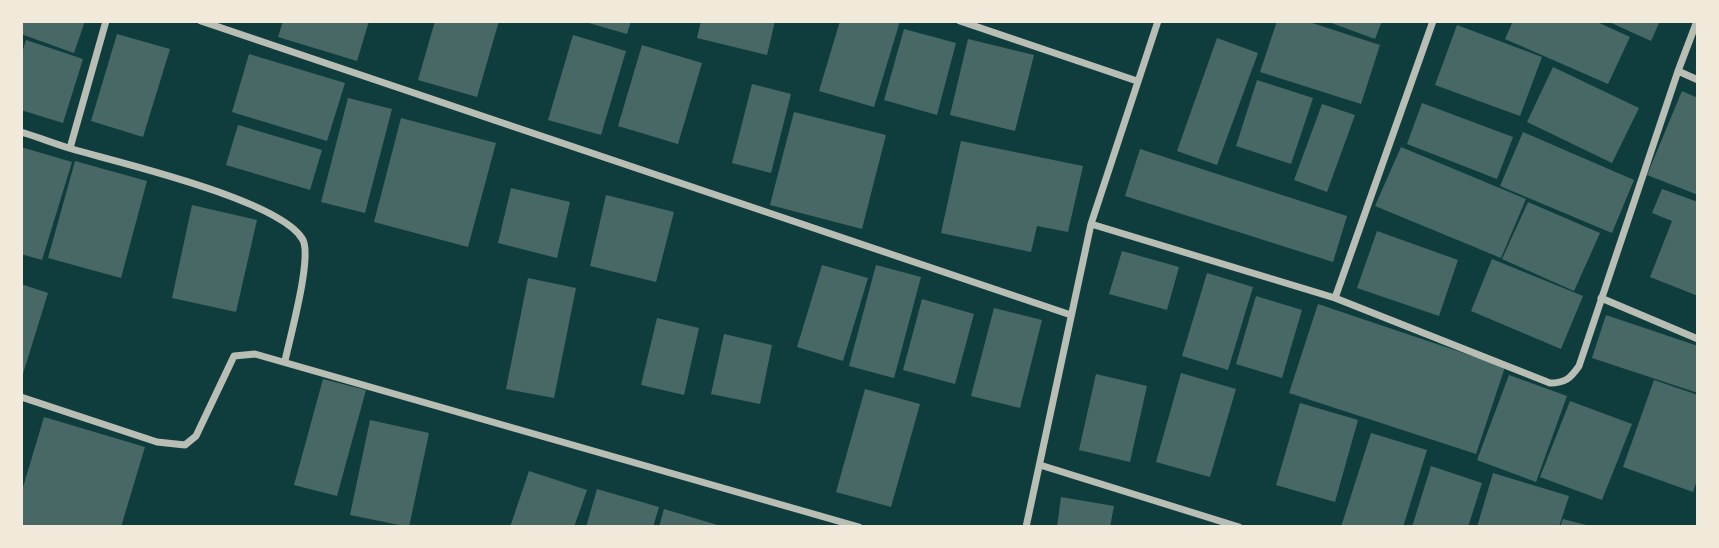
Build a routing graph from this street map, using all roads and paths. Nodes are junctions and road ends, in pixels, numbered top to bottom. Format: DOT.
graph roads {
  1 [pos="106,21"];
  2 [pos="201,21"];
  3 [pos="960,21"];
  4 [pos="1158,21"];
  5 [pos="1433,21"];
  6 [pos="1697,21"];
  7 [pos="1678,71"];
  8 [pos="1698,80"];
  9 [pos="1137,81"];
  10 [pos="21,132"];
  11 [pos="70,148"];
  12 [pos="1091,224"];
  13 [pos="1335,298"];
  14 [pos="1601,298"];
  15 [pos="1070,315"];
  16 [pos="1698,339"];
  17 [pos="285,361"];
  18 [pos="21,397"];
  19 [pos="1040,465"];
  20 [pos="859,527"];
  21 [pos="1026,527"];
  22 [pos="1239,527"];
  1 -- 11 [label="street"];
  2 -- 15 [label="street"];
  3 -- 9 [label="street"];
  4 -- 9 [label="street"];
  5 -- 13 [label="street"];
  6 -- 7 [label="street"];
  7 -- 8 [label="street"];
  7 -- 14 [label="street"];
  9 -- 12 [label="street"];
  10 -- 11 [label="street"];
  11 -- 17 [label="street"];
  12 -- 13 [label="street"];
  12 -- 15 [label="street"];
  13 -- 14 [label="street"];
  14 -- 16 [label="street"];
  15 -- 19 [label="street"];
  17 -- 18 [label="street"];
  17 -- 20 [label="street"];
  19 -- 21 [label="street"];
  19 -- 22 [label="street"];
}
